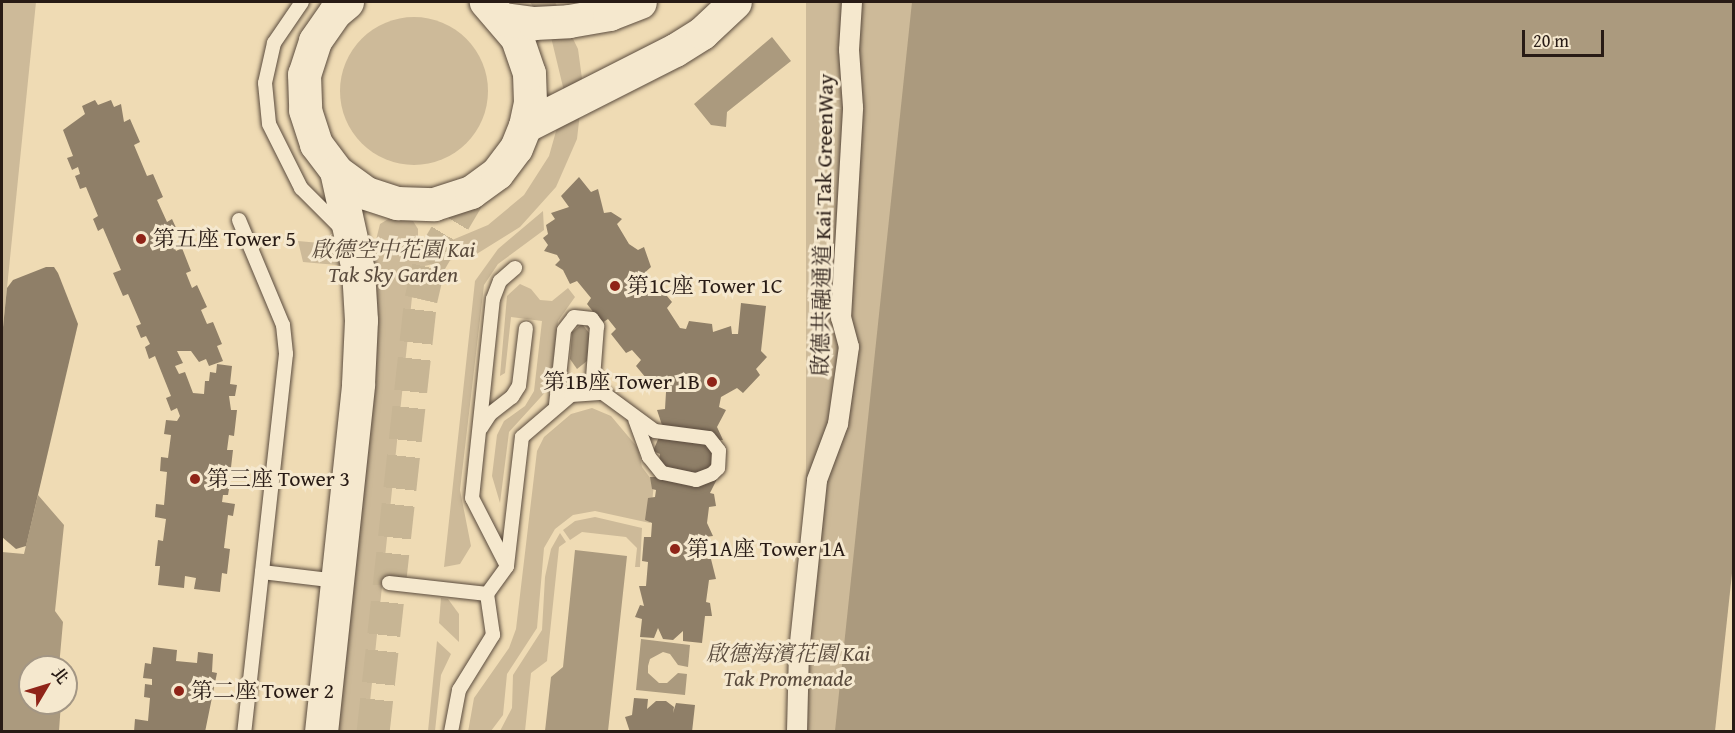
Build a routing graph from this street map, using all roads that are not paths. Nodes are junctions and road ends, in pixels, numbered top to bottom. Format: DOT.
graph roads {
  1 [pos="302,2"];
  2 [pos="347,2"];
  3 [pos="640,2"];
  4 [pos="735,2"];
  5 [pos="852,2"];
  6 [pos="495,10"];
  7 [pos="525,126"];
  8 [pos="336,171"];
  9 [pos="239,220"];
  10 [pos="353,242"];
  11 [pos="515,267"];
  12 [pos="526,328"];
  13 [pos="592,391"];
  14 [pos="556,405"];
  15 [pos="635,419"];
  16 [pos="479,433"];
  17 [pos="507,566"];
  18 [pos="261,572"];
  19 [pos="337,580"];
  20 [pos="389,583"];
  21 [pos="487,594"];
  22 [pos="244,732"];
  23 [pos="321,732"];
  24 [pos="451,732"];
  25 [pos="797,732"];
  1 -- 10 [label="lane"];
  2 -- 8 [label="main road"];
  3 -- 6 [label="main road"];
  4 -- 7 [label="main road"];
  5 -- 25 [label="street, 啟德共融通道 Kai Tak GreenWay"];
  6 -- 7 [label="main road"];
  7 -- 8 [label="main road"];
  8 -- 10 [label="main road"];
  9 -- 18 [label="lane"];
  10 -- 19 [label="main road"];
  11 -- 16 [label="lane"];
  12 -- 16 [label="lane"];
  13 -- 14 [label="lane"];
  13 -- 14 [label="lane"];
  13 -- 15 [label="lane"];
  14 -- 17 [label="lane"];
  15 -- 15 [label="lane"];
  16 -- 17 [label="lane"];
  17 -- 21 [label="lane"];
  18 -- 19 [label="lane"];
  18 -- 22 [label="lane"];
  19 -- 23 [label="main road"];
  20 -- 21 [label="lane"];
  21 -- 24 [label="lane"];
}
